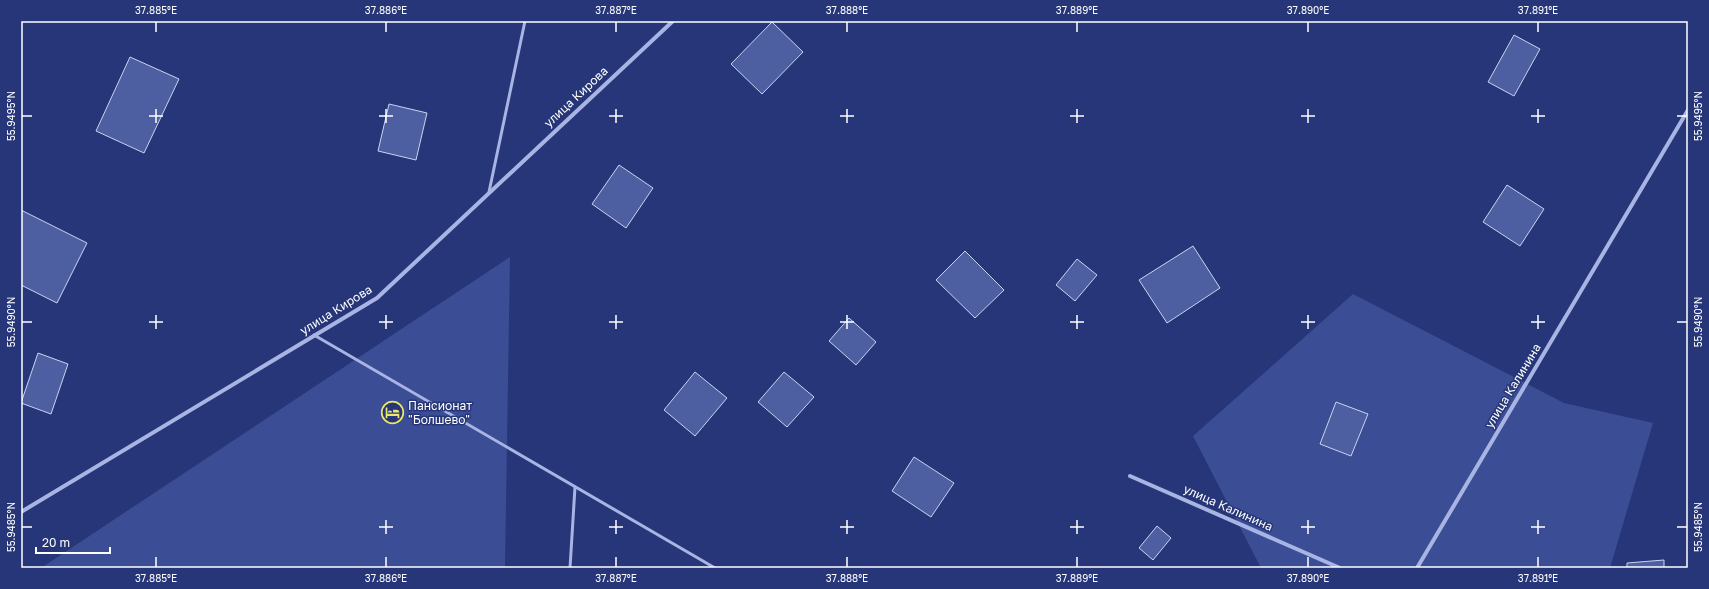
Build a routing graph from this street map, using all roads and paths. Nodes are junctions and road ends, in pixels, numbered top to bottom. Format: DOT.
graph roads {
  1 [pos="525,21"];
  2 [pos="673,21"];
  3 [pos="1688,110"];
  4 [pos="489,192"];
  5 [pos="314,336"];
  6 [pos="1130,476"];
  7 [pos="576,487"];
  8 [pos="21,512"];
  9 [pos="570,568"];
  10 [pos="716,568"];
  11 [pos="1340,568"];
  12 [pos="1417,568"];
  1 -- 4 [label="lane"];
  2 -- 4 [label="street, улица Кирова"];
  3 -- 12 [label="street, улица Калинина"];
  4 -- 5 [label="street, улица Кирова"];
  5 -- 7 [label="lane"];
  5 -- 8 [label="street, улица Кирова"];
  6 -- 11 [label="street, улица Калинина"];
  7 -- 9 [label="lane"];
  7 -- 10 [label="lane"];
}
